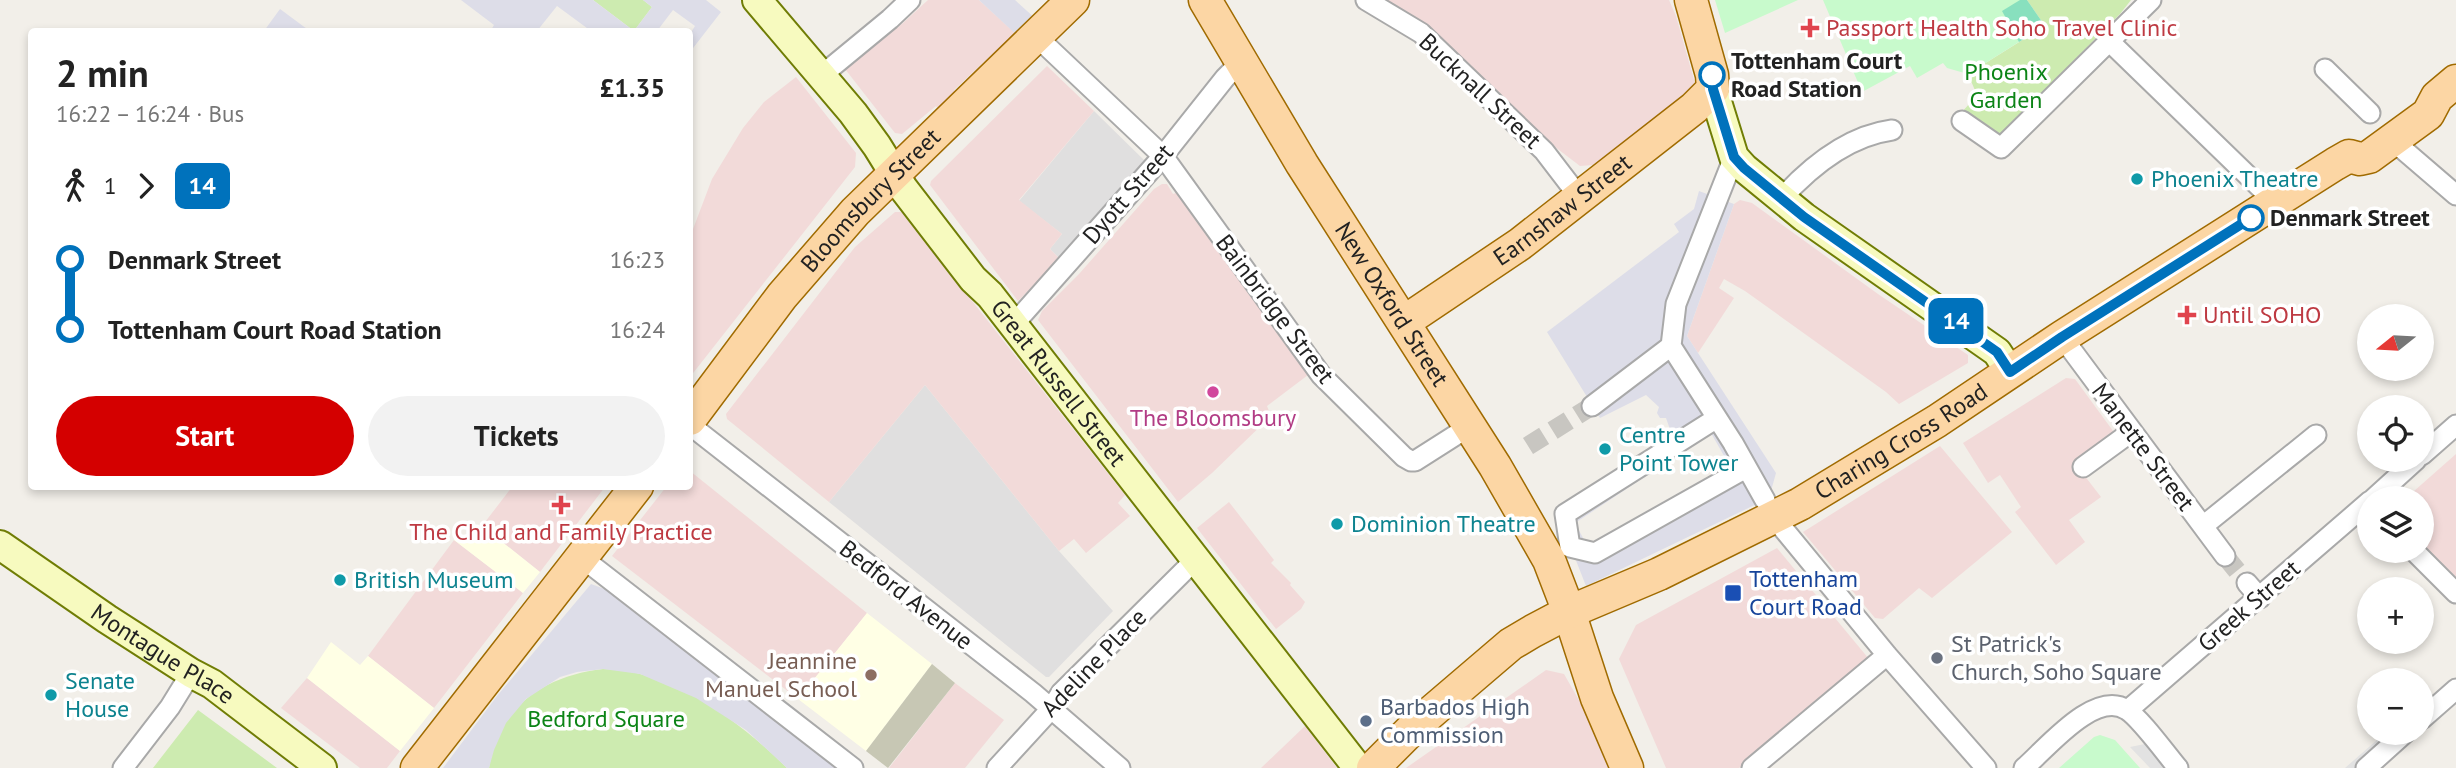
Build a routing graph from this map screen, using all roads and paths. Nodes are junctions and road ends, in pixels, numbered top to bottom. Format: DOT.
graph roads {
  1 [pos="910,0"];
  2 [pos="1073,0"];
  3 [pos="1205,0"];
  4 [pos="1366,0"];
  5 [pos="1691,0"];
  6 [pos="2151,0"];
  7 [pos="762,2"];
  8 [pos="1037,37"];
  9 [pos="2110,42"];
  10 [pos="1241,62"];
  11 [pos="2325,69"];
  12 [pos="822,75"];
  13 [pos="1713,89"];
  14 [pos="2446,89"];
  15 [pos="2370,113"];
  16 [pos="1962,121"];
  17 [pos="1892,130"];
  18 [pos="2392,140"];
  19 [pos="1163,156"];
  20 [pos="2348,156"];
  21 [pos="1734,157"];
  22 [pos="894,175"];
  23 [pos="2456,195"];
  24 [pos="1580,198"];
  25 [pos="1782,199"];
  26 [pos="2275,202"];
  27 [pos="1404,323"];
  28 [pos="1013,325"];
  29 [pos="2062,337"];
  30 [pos="1671,346"];
  31 [pos="2010,372"];
  32 [pos="1592,406"];
  33 [pos="693,415"];
  34 [pos="1717,418"];
  35 [pos="2456,425"];
  36 [pos="1470,426"];
  37 [pos="693,427"];
  38 [pos="2316,435"];
  39 [pos="2136,439"];
  40 [pos="2434,444"];
  41 [pos="2083,467"];
  42 [pos="1746,468"];
  43 [pos="2403,472"];
  44 [pos="2388,486"];
  45 [pos="634,490"];
  46 [pos="1765,500"];
  47 [pos="2357,513"];
  48 [pos="1780,526"];
  49 [pos="2203,526"];
  50 [pos="0,545"];
  51 [pos="2225,556"];
  52 [pos="581,557"];
  53 [pos="1195,560"];
  54 [pos="2426,563"];
  55 [pos="2247,583"];
  56 [pos="2456,593"];
  57 [pos="2260,598"];
  58 [pos="1569,612"];
  59 [pos="1887,655"];
  60 [pos="191,673"];
  61 [pos="2456,689"];
  62 [pos="2434,708"];
  63 [pos="1051,709"];
  64 [pos="2128,710"];
  65 [pos="2392,745"];
  66 [pos="123,768"];
  67 [pos="322,768"];
  68 [pos="417,768"];
  69 [pos="853,768"];
  70 [pos="997,768"];
  71 [pos="1120,768"];
  72 [pos="1358,768"];
  73 [pos="1374,768"];
  74 [pos="1627,768"];
  75 [pos="1752,768"];
  76 [pos="1986,768"];
  77 [pos="2024,768"];
  78 [pos="2178,768"];
  79 [pos="2366,768"];
  1 -- 12 [label="street"];
  2 -- 8 [label="main road, Bloomsbury Street"];
  3 -- 10 [label="main road, New Oxford Street"];
  4 -- 24 [label="street, Bucknall Street"];
  5 -- 13 [label="main road"];
  6 -- 9 [label="street"];
  7 -- 12 [label="street, Great Russell Street"];
  8 -- 19 [label="street"];
  8 -- 22 [label="main road, Bloomsbury Street"];
  9 -- 16 [label="street"];
  9 -- 26 [label="street"];
  10 -- 19 [label="street, Dyott Street"];
  10 -- 27 [label="main road, New Oxford Street"];
  11 -- 15 [label="street"];
  12 -- 22 [label="street, Great Russell Street"];
  13 -- 21 [label="street"];
  13 -- 24 [label="main road, Earnshaw Street"];
  14 -- 18 [label="main road, Charing Cross Road"];
  14 -- 20 [label="main road"];
  17 -- 25 [label="street"];
  18 -- 20 [label="main road, Charing Cross Road"];
  18 -- 23 [label="street"];
  19 -- 28 [label="street, Dyott Street"];
  19 -- 36 [label="street, Bainbridge Street"];
  20 -- 26 [label="main road, Charing Cross Road"];
  21 -- 25 [label="street"];
  21 -- 30 [label="street"];
  22 -- 28 [label="street, Great Russell Street"];
  22 -- 33 [label="main road, Bloomsbury Street"];
  24 -- 27 [label="main road, Earnshaw Street"];
  25 -- 31 [label="street"];
  26 -- 29 [label="main road, Charing Cross Road"];
  27 -- 36 [label="main road, New Oxford Street"];
  28 -- 53 [label="street, Great Russell Street"];
  29 -- 31 [label="main road, Charing Cross Road"];
  29 -- 39 [label="street, Manette Street"];
  30 -- 32 [label="street"];
  30 -- 34 [label="street"];
  31 -- 58 [label="main road, Charing Cross Road"];
  34 -- 42 [label="street"];
  34 -- 42 [label="street"];
  35 -- 40 [label="street"];
  36 -- 58 [label="main road, New Oxford Street"];
  37 -- 63 [label="street, Bedford Avenue"];
  38 -- 49 [label="street"];
  39 -- 41 [label="street"];
  39 -- 49 [label="street, Manette Street"];
  42 -- 46 [label="street"];
  43 -- 44 [label="street, Greek Street"];
  45 -- 52 [label="main road"];
  47 -- 57 [label="street, Greek Street"];
  48 -- 59 [label="street"];
  49 -- 51 [label="street, Manette Street"];
  50 -- 60 [label="street, Montague Place"];
  52 -- 68 [label="main road"];
  52 -- 69 [label="street"];
  53 -- 63 [label="street, Adeline Place"];
  53 -- 72 [label="street, Great Russell Street"];
  54 -- 56 [label="street"];
  55 -- 57 [label="street"];
  57 -- 64 [label="street, Greek Street"];
  58 -- 73 [label="main road"];
  58 -- 74 [label="main road, New Oxford Street"];
  59 -- 75 [label="street"];
  59 -- 76 [label="street"];
  60 -- 66 [label="street"];
  60 -- 67 [label="street, Montague Place"];
  61 -- 62 [label="street"];
  63 -- 70 [label="street, Adeline Place"];
  63 -- 71 [label="street, Bedford Avenue"];
  64 -- 77 [label="street"];
  64 -- 78 [label="street"];
  65 -- 79 [label="street"];
}
